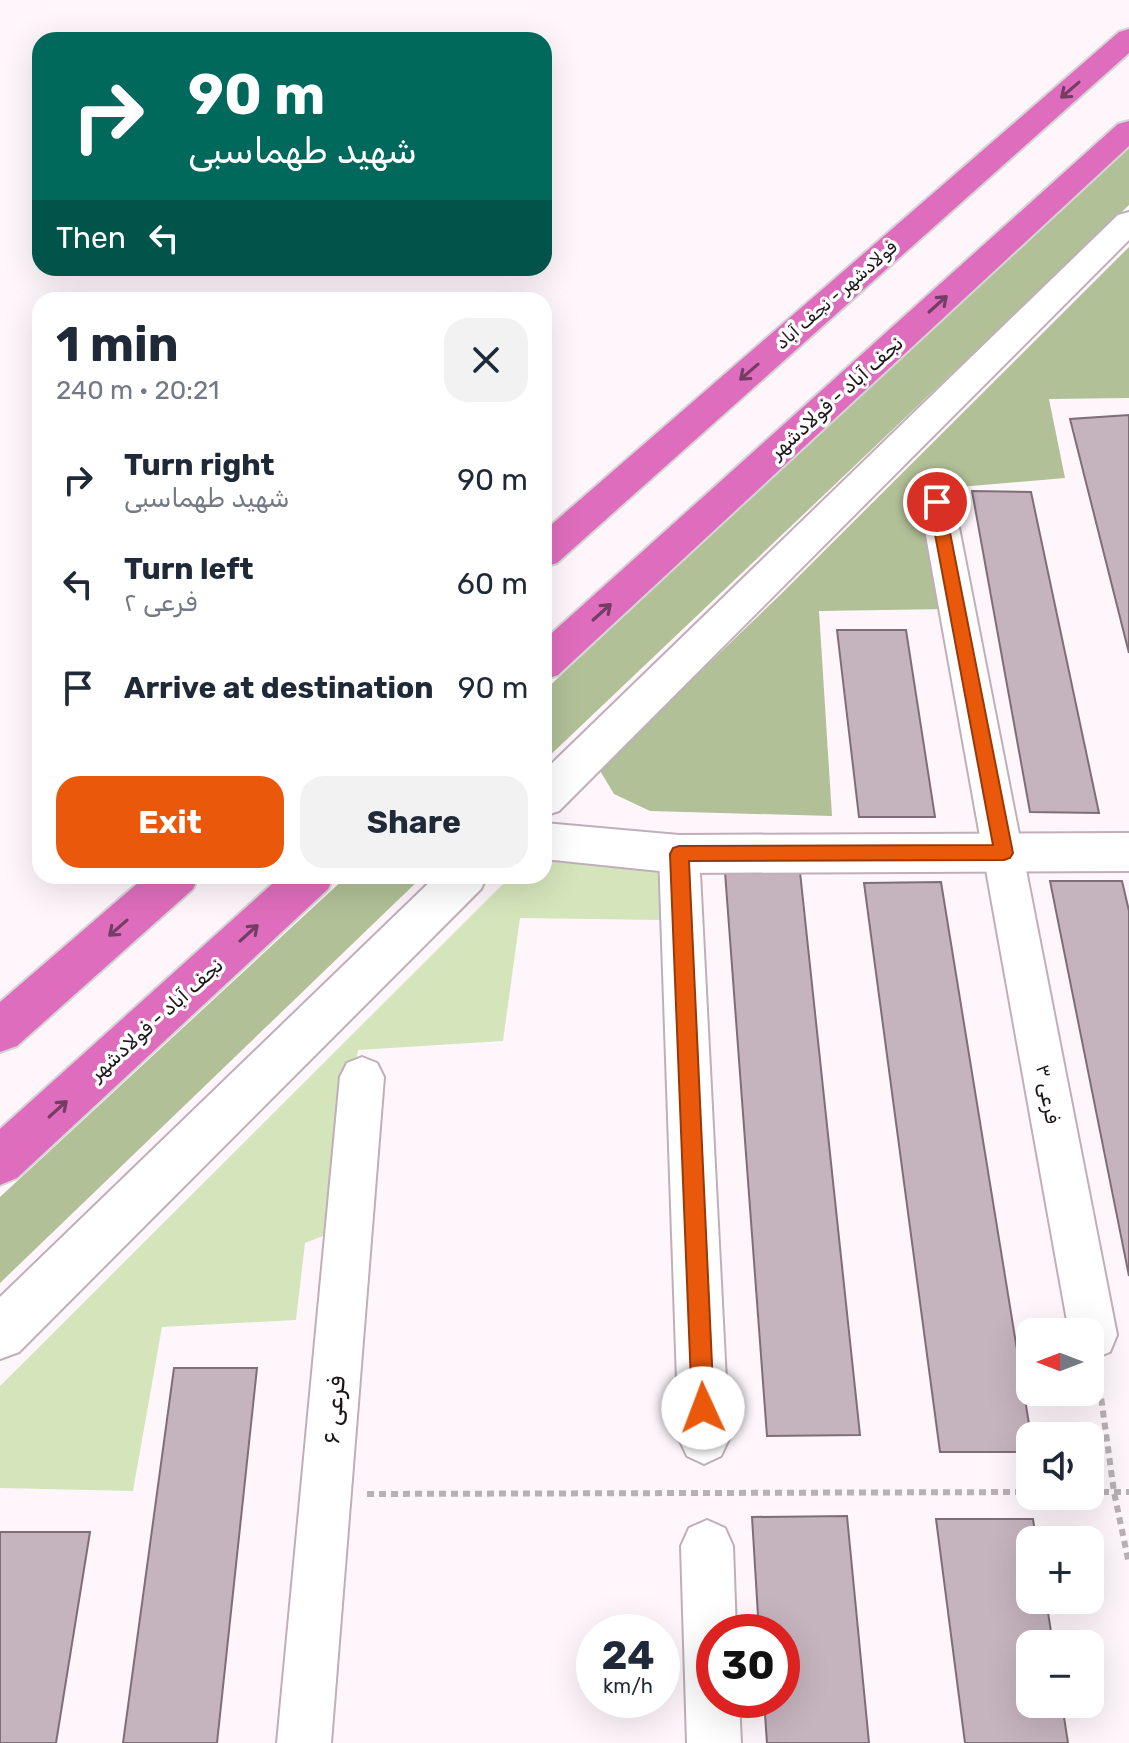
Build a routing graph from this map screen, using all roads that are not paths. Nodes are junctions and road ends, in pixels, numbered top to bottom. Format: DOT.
graph roads {
  1 [pos="1129,38"];
  2 [pos="1129,130"];
  3 [pos="1129,222"];
  4 [pos="937,502"];
  5 [pos="552,546"];
  6 [pos="552,657"];
  7 [pos="552,790"];
  8 [pos="552,842"];
  9 [pos="1129,852"];
  10 [pos="1004,853"];
  11 [pos="679,854"];
  12 [pos="168,884"];
  13 [pos="303,884"];
  14 [pos="457,884"];
  15 [pos="0,1031"];
  16 [pos="362,1077"];
  17 [pos="0,1161"];
  18 [pos="1090,1318"];
  19 [pos="0,1333"];
  20 [pos="704,1439"];
  21 [pos="707,1546"];
  22 [pos="304,1743"];
  23 [pos="714,1743"];
  1 -- 5 [label="highway, فولادشهر - نجف آباد, one-way"];
  6 -- 2 [label="highway, نجف آباد - فولادشهر, one-way"];
  3 -- 7 [label="street"];
  4 -- 10 [label="street, فرعی ۳"];
  8 -- 11 [label="street"];
  9 -- 10 [label="street"];
  10 -- 11 [label="street"];
  10 -- 18 [label="street, فرعی ۳"];
  11 -- 20 [label="street"];
  12 -- 15 [label="highway, one-way"];
  17 -- 13 [label="highway, نجف آباد - فولادشهر, one-way"];
  14 -- 19 [label="street"];
  16 -- 22 [label="street, فرعی ۶"];
  21 -- 23 [label="street"];
}
